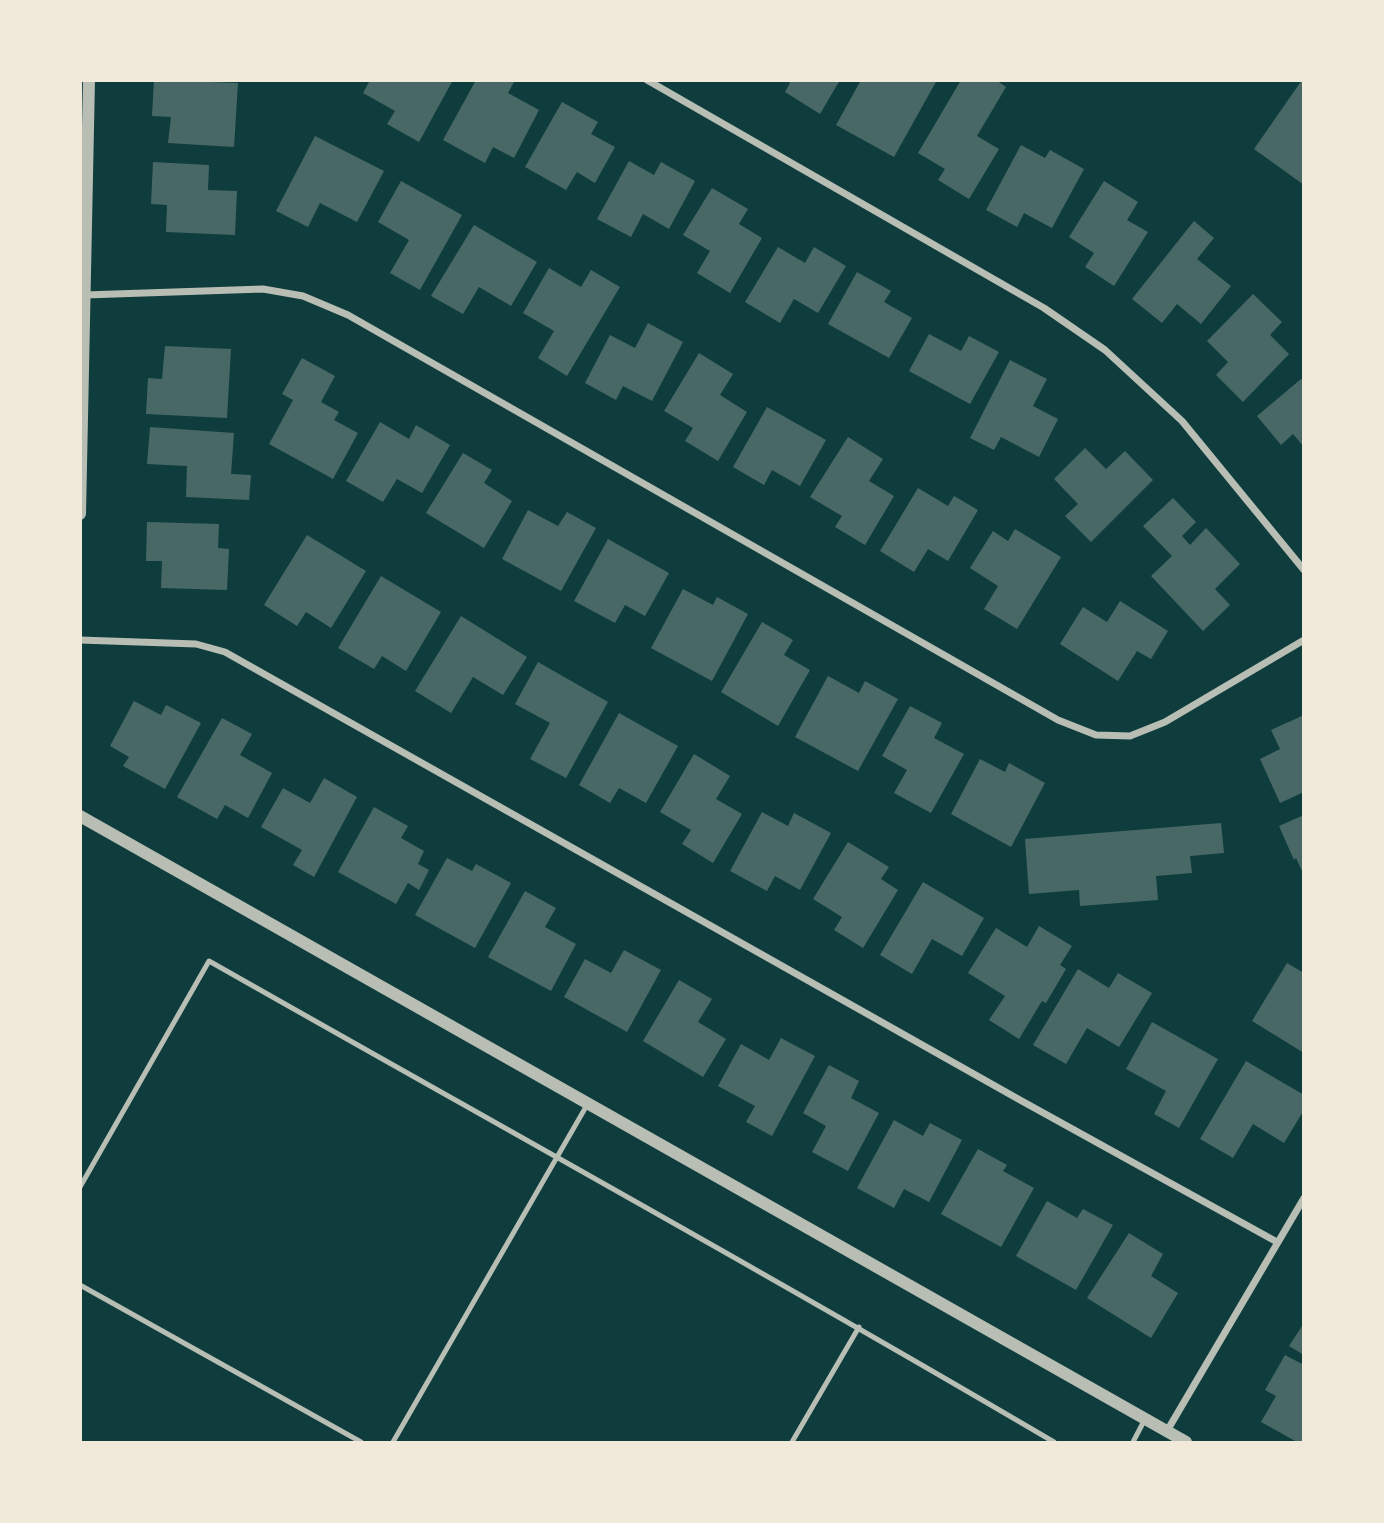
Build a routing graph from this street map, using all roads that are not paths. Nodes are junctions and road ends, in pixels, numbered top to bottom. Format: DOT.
graph roads {
  1 [pos="89,80"];
  2 [pos="647,80"];
  3 [pos="85,295"];
  4 [pos="80,514"];
  5 [pos="1304,570"];
  6 [pos="80,640"];
  7 [pos="1304,640"];
  8 [pos="80,816"];
  9 [pos="588,1104"];
  10 [pos="556,1158"];
  11 [pos="80,1187"];
  12 [pos="1304,1198"];
  13 [pos="1277,1242"];
  14 [pos="80,1284"];
  15 [pos="859,1328"];
  16 [pos="1145,1419"];
  17 [pos="1167,1431"];
  18 [pos="361,1443"];
  19 [pos="393,1443"];
  20 [pos="792,1443"];
  21 [pos="1054,1443"];
  22 [pos="1133,1443"];
  23 [pos="1186,1443"];
  1 -- 3 [label="street"];
  2 -- 5 [label="street"];
  3 -- 4 [label="street"];
  3 -- 7 [label="street"];
  6 -- 13 [label="street"];
  8 -- 9 [label="street"];
  9 -- 10 [label="lane"];
  9 -- 16 [label="street"];
  10 -- 11 [label="lane"];
  10 -- 15 [label="lane"];
  10 -- 19 [label="lane"];
  12 -- 13 [label="street"];
  13 -- 17 [label="street"];
  14 -- 18 [label="lane"];
  15 -- 20 [label="lane"];
  15 -- 21 [label="lane"];
  16 -- 17 [label="street"];
  16 -- 22 [label="lane"];
  17 -- 23 [label="street"];
}
